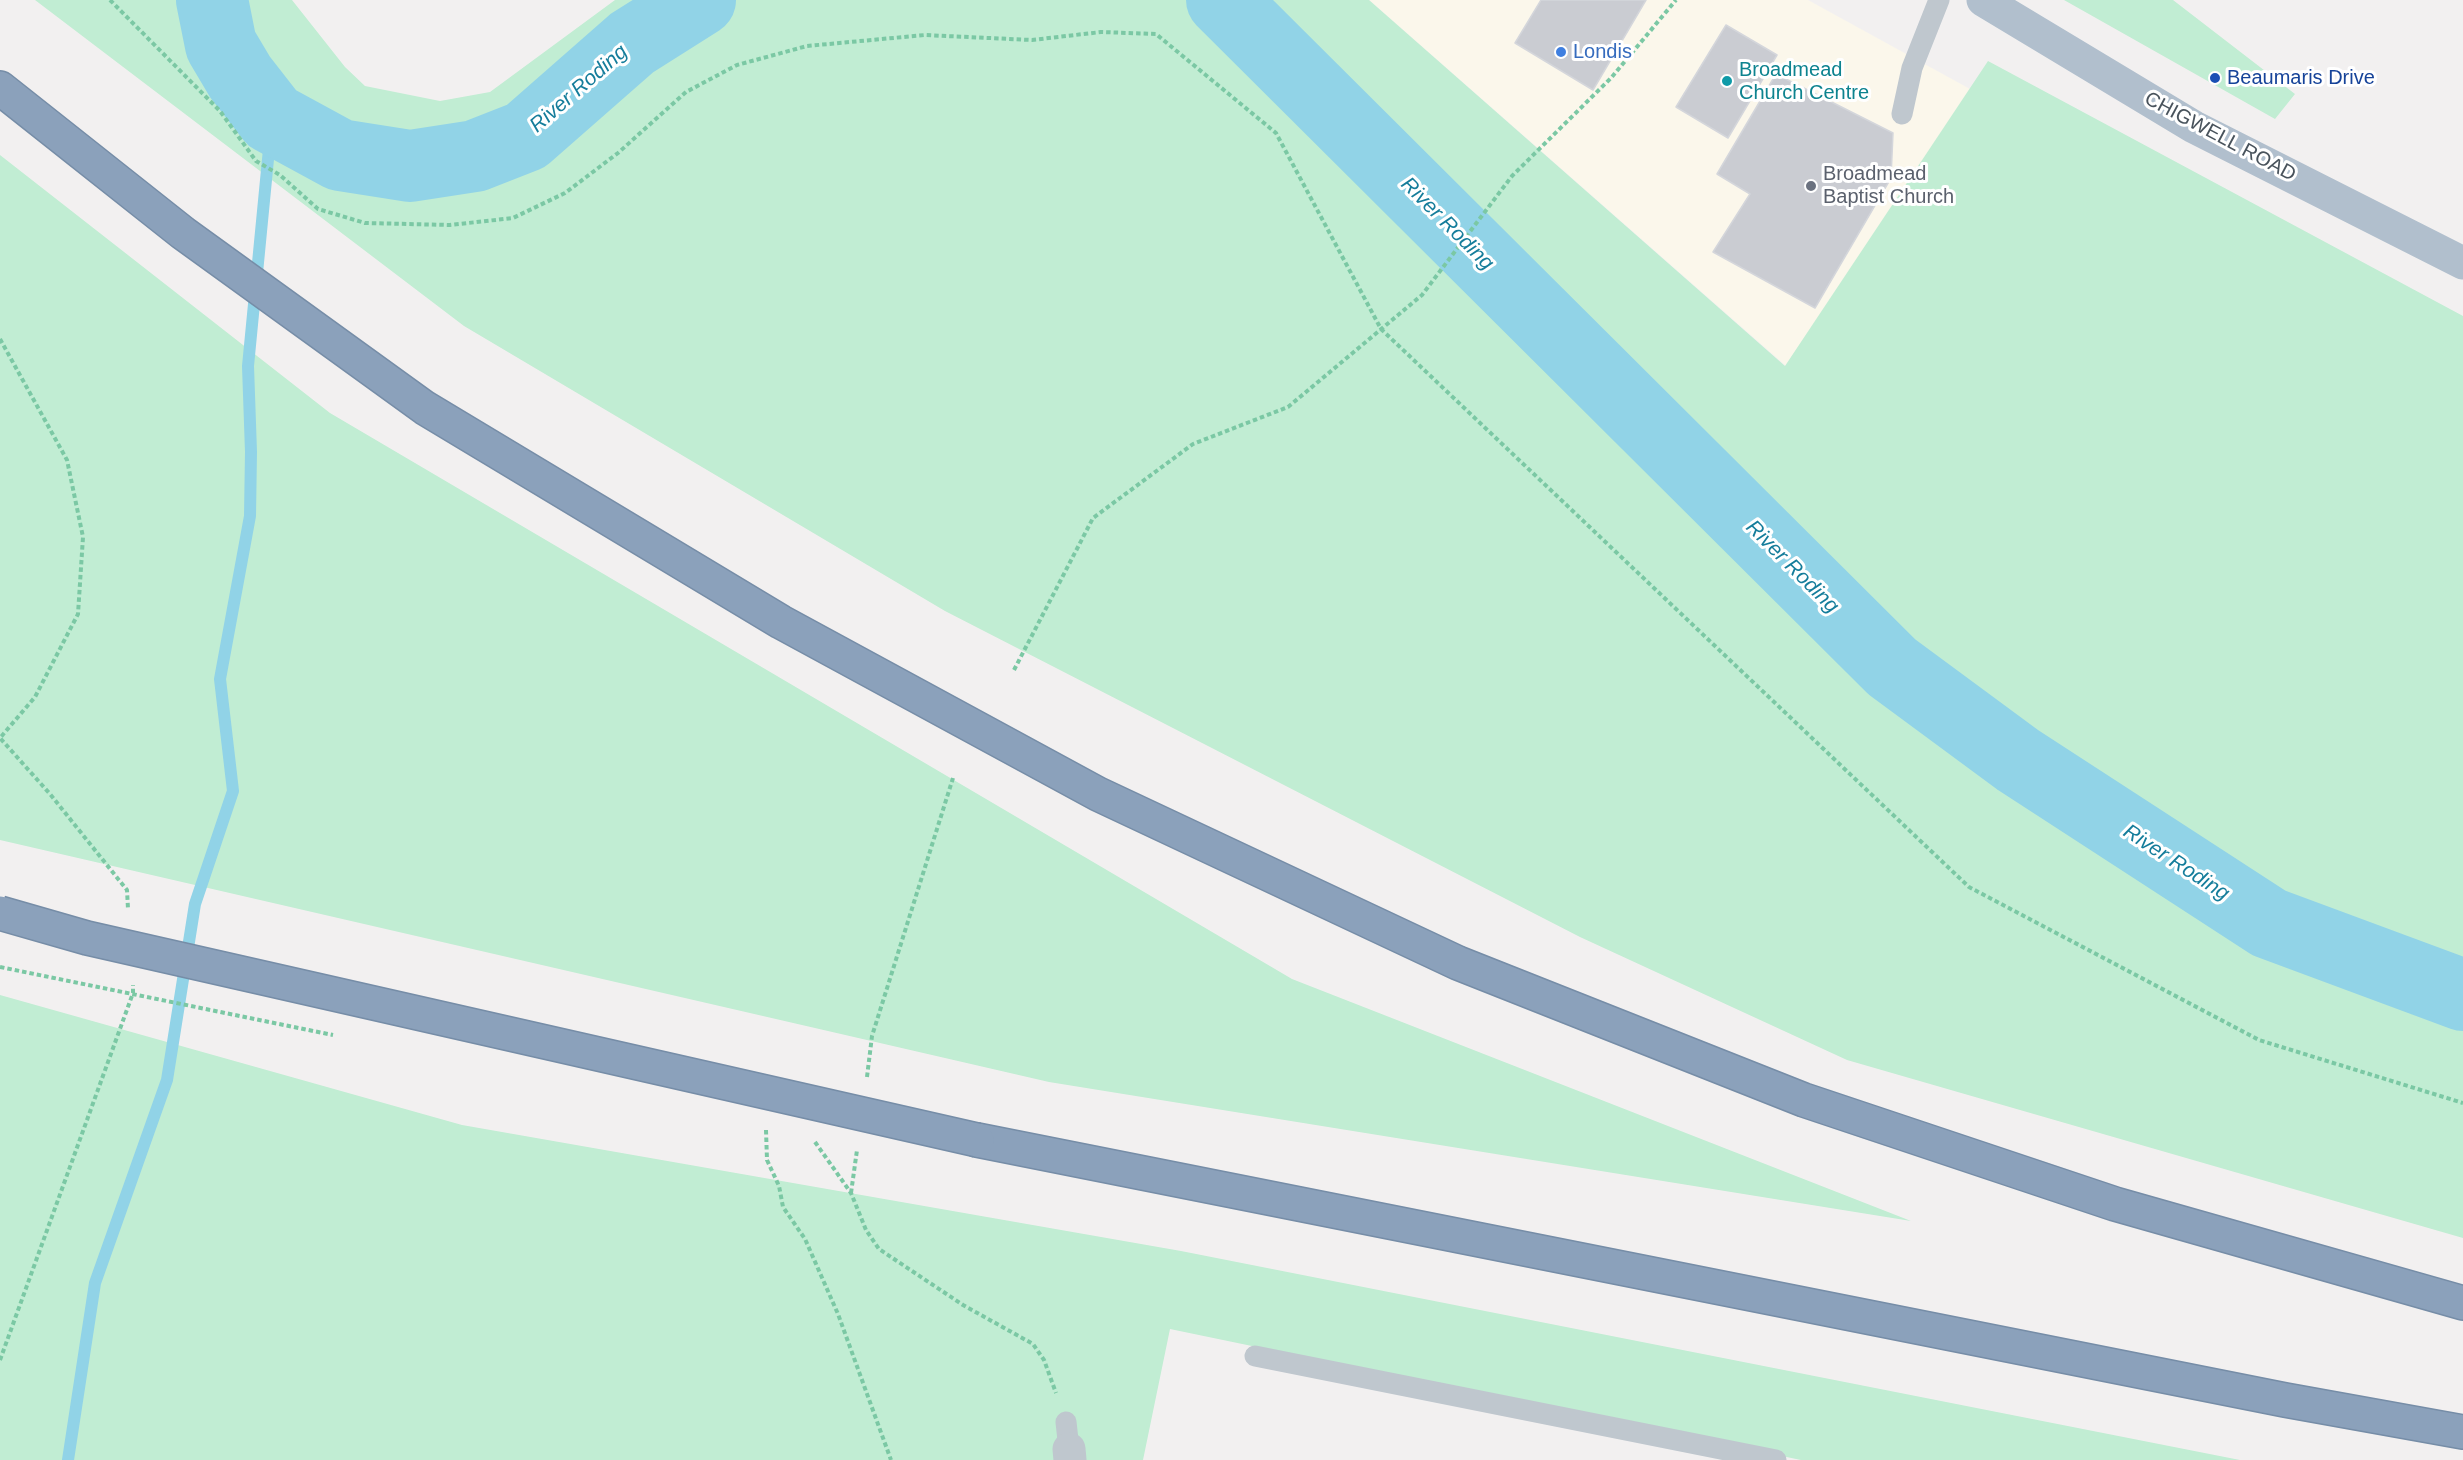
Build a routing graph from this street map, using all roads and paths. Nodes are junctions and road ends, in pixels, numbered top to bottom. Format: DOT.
graph roads {
  1 [pos="110,0"];
  2 [pos="1676,0"];
  3 [pos="1940,0"];
  4 [pos="1983,0"];
  5 [pos="0,88"];
  6 [pos="1902,114"];
  7 [pos="2463,263"];
  8 [pos="1382,329"];
  9 [pos="0,339"];
  10 [pos="1014,670"];
  11 [pos="952,778"];
  12 [pos="0,913"];
  13 [pos="129,913"];
  14 [pos="0,967"];
  15 [pos="132,982"];
  16 [pos="133,993"];
  17 [pos="194,1006"];
  18 [pos="866,1080"];
  19 [pos="2463,1103"];
  20 [pos="765,1123"];
  21 [pos="857,1148"];
  22 [pos="2463,1302"];
  23 [pos="1255,1356"];
  24 [pos="0,1360"];
  25 [pos="2463,1432"];
  26 [pos="1068,1444"];
  27 [pos="891,1460"];
  28 [pos="1776,1460"];
  1 -- 8 [label="path"];
  2 -- 8 [label="path"];
  3 -- 6 [label="lane"];
  4 -- 7 [label="main road, CHIGWELL ROAD"];
  5 -- 22 [label="highway"];
  8 -- 10 [label="path"];
  8 -- 19 [label="path"];
  9 -- 13 [label="path"];
  11 -- 18 [label="path"];
  12 -- 25 [label="highway, bridge"];
  14 -- 16 [label="path"];
  15 -- 16 [label="path"];
  16 -- 17 [label="path"];
  16 -- 24 [label="path"];
  20 -- 27 [label="path"];
  21 -- 26 [label="path"];
  23 -- 28 [label="lane"];
}
